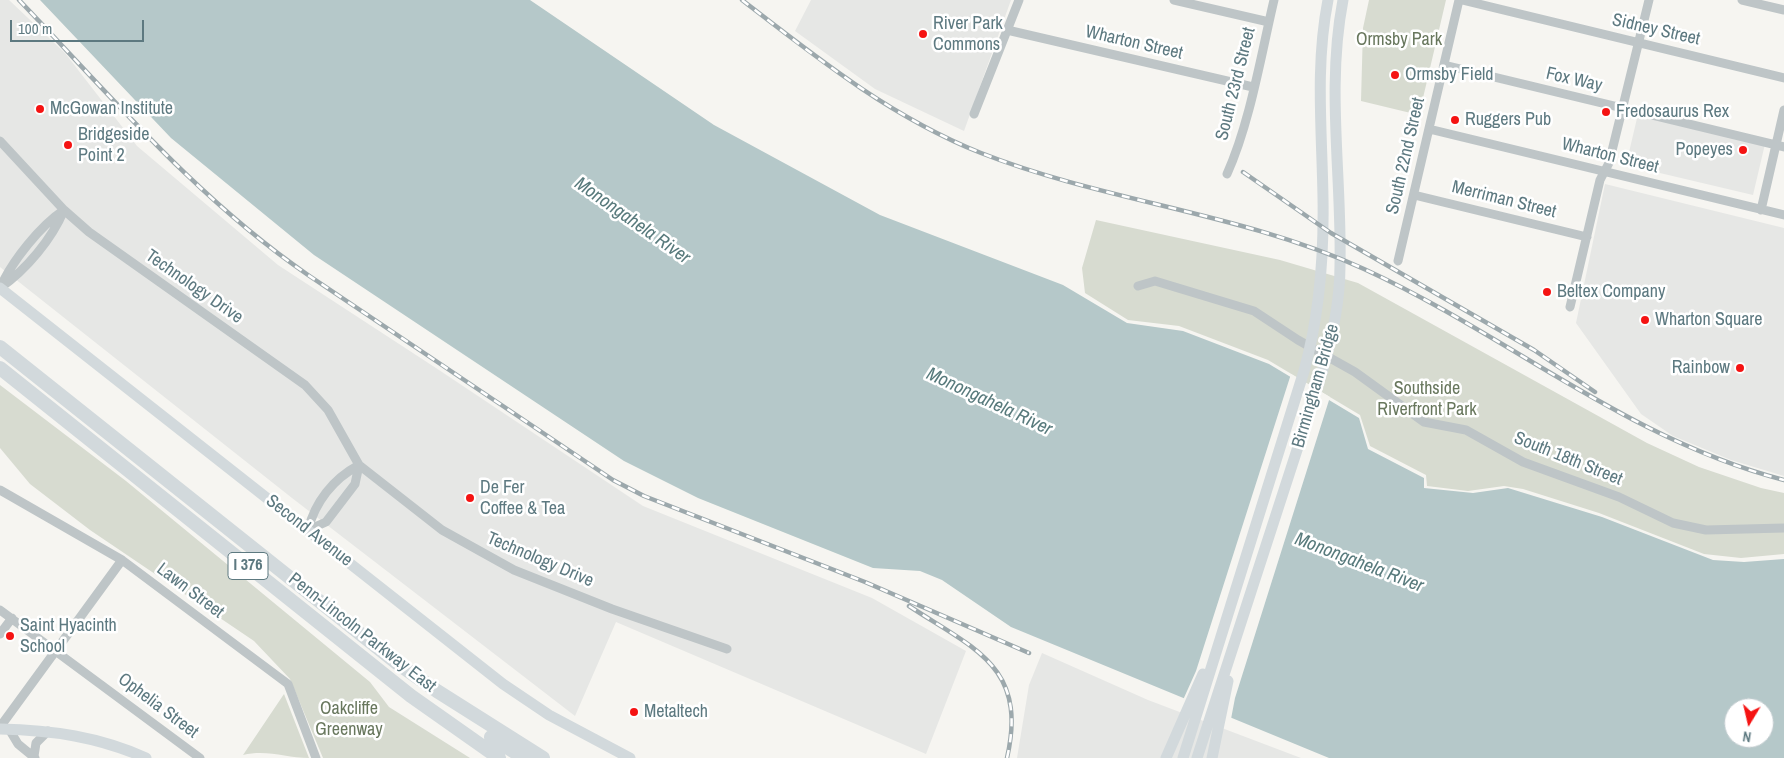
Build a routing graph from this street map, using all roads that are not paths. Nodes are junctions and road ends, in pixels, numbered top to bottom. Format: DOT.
graph roads {
  1 [pos="1018,0"];
  2 [pos="1174,0"];
  3 [pos="1274,0"];
  4 [pos="1328,0"];
  5 [pos="1343,0"];
  6 [pos="1460,0"];
  7 [pos="1648,0"];
  8 [pos="1742,0"];
  9 [pos="1784,10"];
  10 [pos="1269,22"];
  11 [pos="1007,30"];
  12 [pos="1638,43"];
  13 [pos="1444,66"];
  14 [pos="1784,78"];
  15 [pos="1253,87"];
  16 [pos="1622,108"];
  17 [pos="1784,110"];
  18 [pos="974,114"];
  19 [pos="1429,129"];
  20 [pos="0,141"];
  21 [pos="1780,146"];
  22 [pos="1605,172"];
  23 [pos="1227,174"];
  24 [pos="1414,195"];
  25 [pos="64,210"];
  26 [pos="1761,210"];
  27 [pos="1784,215"];
  28 [pos="1587,237"];
  29 [pos="1398,261"];
  30 [pos="1138,286"];
  31 [pos="0,288"];
  32 [pos="1570,307"];
  33 [pos="0,347"];
  34 [pos="0,368"];
  35 [pos="359,465"];
  36 [pos="0,490"];
  37 [pos="1784,528"];
  38 [pos="308,530"];
  39 [pos="122,560"];
  40 [pos="0,610"];
  41 [pos="12,618"];
  42 [pos="0,634"];
  43 [pos="1219,636"];
  44 [pos="1234,647"];
  45 [pos="727,649"];
  46 [pos="56,650"];
  47 [pos="397,663"];
  48 [pos="3,728"];
  49 [pos="48,731"];
  50 [pos="34,757"];
  51 [pos="146,758"];
  52 [pos="200,758"];
  53 [pos="316,758"];
  54 [pos="499,758"];
  55 [pos="524,758"];
  56 [pos="543,758"];
  57 [pos="630,758"];
  58 [pos="1166,758"];
  59 [pos="1183,758"];
  60 [pos="1197,758"];
  61 [pos="1212,758"];
  1 -- 11 [label="street"];
  2 -- 10 [label="street"];
  3 -- 10 [label="street, South 23rd Street"];
  4 -- 43 [label="main road, Birmingham Bridge"];
  5 -- 44 [label="main road, Birmingham Bridge"];
  6 -- 12 [label="street, Sidney Street"];
  6 -- 13 [label="street, South 22nd Street"];
  7 -- 12 [label="street"];
  8 -- 9 [label="street"];
  10 -- 15 [label="street, South 23rd Street"];
  11 -- 15 [label="street, Wharton Street"];
  11 -- 18 [label="street"];
  12 -- 14 [label="street, Sidney Street"];
  12 -- 16 [label="street"];
  13 -- 16 [label="street, Fox Way"];
  13 -- 19 [label="street, South 22nd Street"];
  15 -- 23 [label="street, South 23rd Street"];
  16 -- 21 [label="street, Fox Way"];
  16 -- 22 [label="street"];
  17 -- 21 [label="street"];
  19 -- 22 [label="street, Wharton Street"];
  19 -- 24 [label="street, South 22nd Street"];
  20 -- 25 [label="street, Technology Drive"];
  21 -- 26 [label="street"];
  22 -- 26 [label="street, Wharton Street"];
  22 -- 28 [label="street"];
  24 -- 28 [label="street, Merriman Street"];
  24 -- 29 [label="street, South 22nd Street"];
  25 -- 31 [label="street"];
  25 -- 35 [label="street, Technology Drive"];
  26 -- 27 [label="street, Wharton Street"];
  28 -- 32 [label="street"];
  30 -- 37 [label="street, South 18th Street"];
  31 -- 38 [label="main road, Second Avenue"];
  33 -- 47 [label="highway, Penn-Lincoln Parkway East / I 376"];
  34 -- 54 [label="highway, Penn-Lincoln Parkway East / I 376"];
  35 -- 38 [label="street"];
  35 -- 38 [label="street"];
  35 -- 45 [label="street, Technology Drive"];
  36 -- 39 [label="street, Lawn Street"];
  38 -- 57 [label="main road, Second Avenue"];
  39 -- 46 [label="street"];
  39 -- 53 [label="street, Lawn Street"];
  40 -- 41 [label="street, Ophelia Street"];
  41 -- 42 [label="street"];
  41 -- 46 [label="street, Ophelia Street"];
  43 -- 58 [label="main road"];
  43 -- 59 [label="main road, Birmingham Bridge"];
  44 -- 60 [label="main road, Birmingham Bridge"];
  44 -- 61 [label="main road"];
  46 -- 48 [label="street"];
  46 -- 52 [label="street, Ophelia Street"];
  47 -- 55 [label="highway"];
  47 -- 56 [label="highway, Penn-Lincoln Parkway East / I 376"];
  48 -- 49 [label="main road"];
  48 -- 50 [label="street"];
  49 -- 50 [label="street"];
  49 -- 51 [label="main road"];
}
